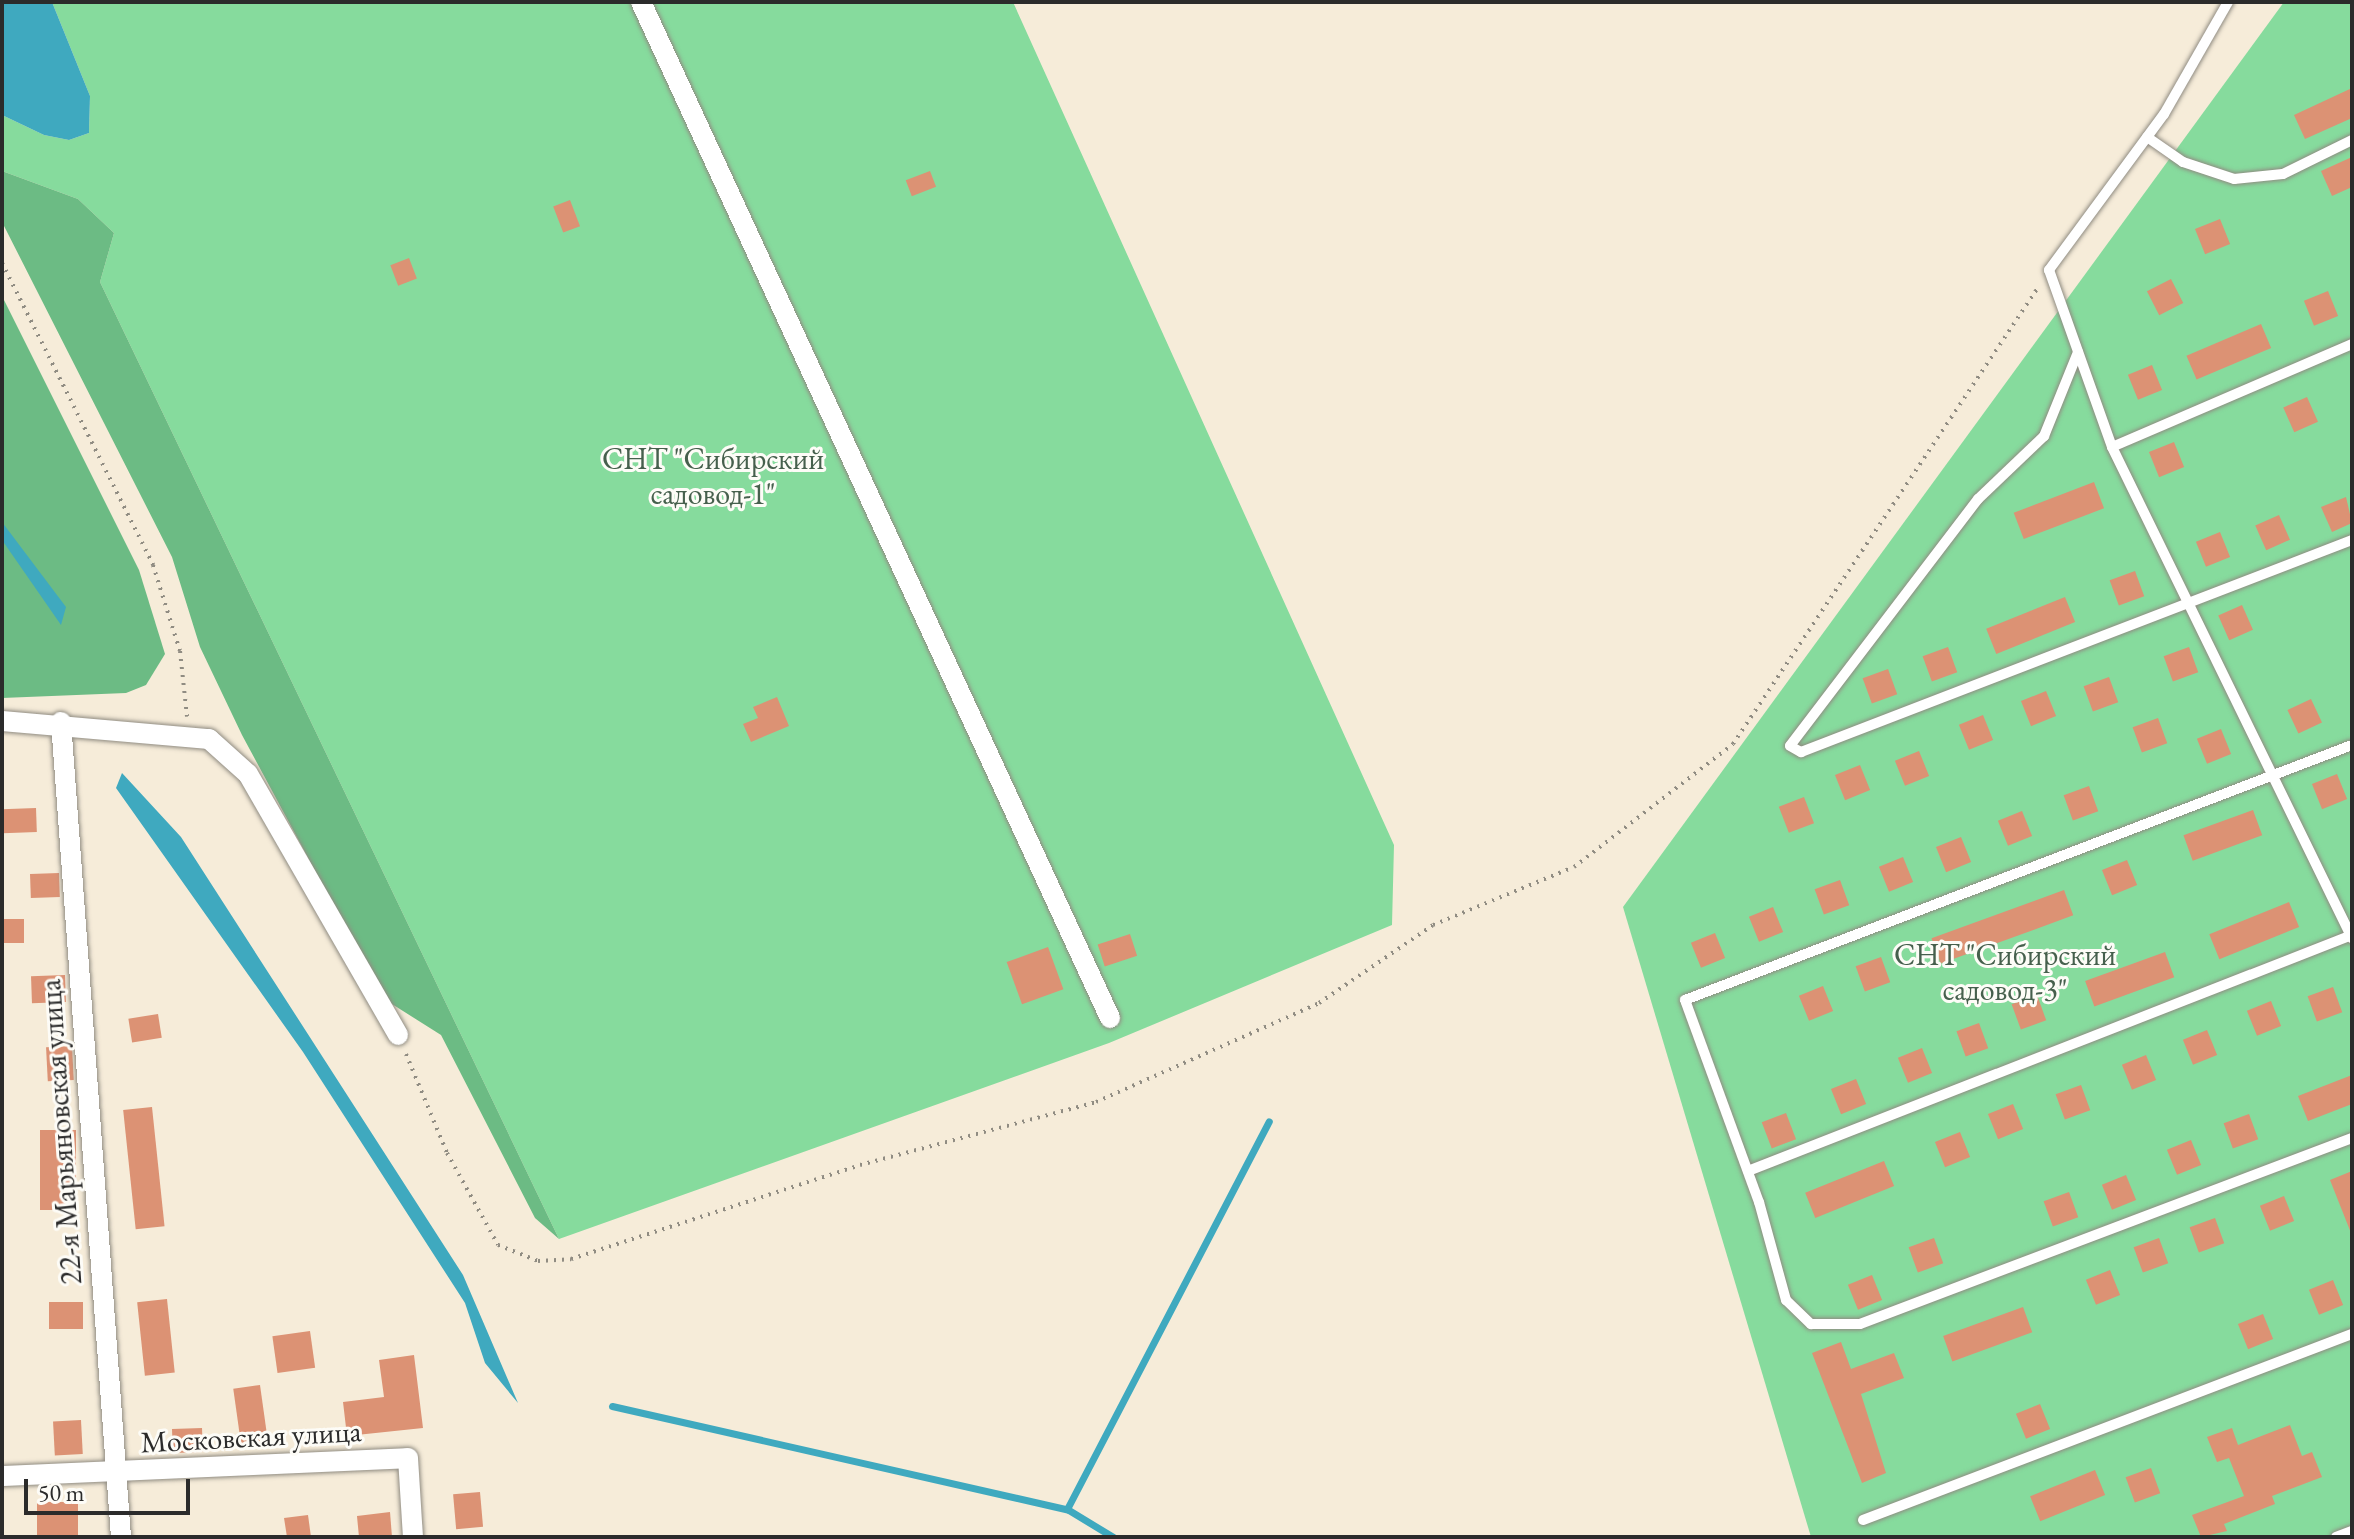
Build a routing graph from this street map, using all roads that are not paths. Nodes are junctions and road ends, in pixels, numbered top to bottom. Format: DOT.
graph roads {
  1 [pos="641,2"];
  2 [pos="2228,2"];
  3 [pos="2147,137"];
  4 [pos="2352,140"];
  5 [pos="2352,344"];
  6 [pos="2078,352"];
  7 [pos="2112,447"];
  8 [pos="2352,540"];
  9 [pos="2194,607"];
  10 [pos="2,721"];
  11 [pos="61,722"];
  12 [pos="2352,745"];
  13 [pos="2270,778"];
  14 [pos="2352,936"];
  15 [pos="1110,1018"];
  16 [pos="398,1035"];
  17 [pos="2352,1138"];
  18 [pos="1748,1171"];
  19 [pos="2352,1334"];
  20 [pos="116,1474"];
  21 [pos="2,1476"];
  22 [pos="1863,1520"];
  23 [pos="2352,1531"];
  24 [pos="121,1537"];
  25 [pos="413,1537"];
  26 [pos="2336,1537"];
  1 -- 15 [label="street"];
  2 -- 3 [label="lane"];
  3 -- 4 [label="lane"];
  3 -- 6 [label="lane"];
  5 -- 7 [label="lane"];
  6 -- 7 [label="lane"];
  6 -- 9 [label="lane"];
  7 -- 9 [label="lane"];
  8 -- 9 [label="lane"];
  9 -- 13 [label="lane"];
  10 -- 11 [label="street"];
  11 -- 16 [label="street"];
  11 -- 20 [label="street, 22-я Марьяновская улица"];
  12 -- 13 [label="lane"];
  13 -- 14 [label="lane"];
  13 -- 18 [label="lane"];
  14 -- 18 [label="lane"];
  17 -- 18 [label="lane"];
  19 -- 22 [label="lane"];
  20 -- 21 [label="street, Московская улица"];
  20 -- 24 [label="street, 22-я Марьяновская улица"];
  20 -- 25 [label="street, Московская улица"];
  23 -- 26 [label="lane"];
}
